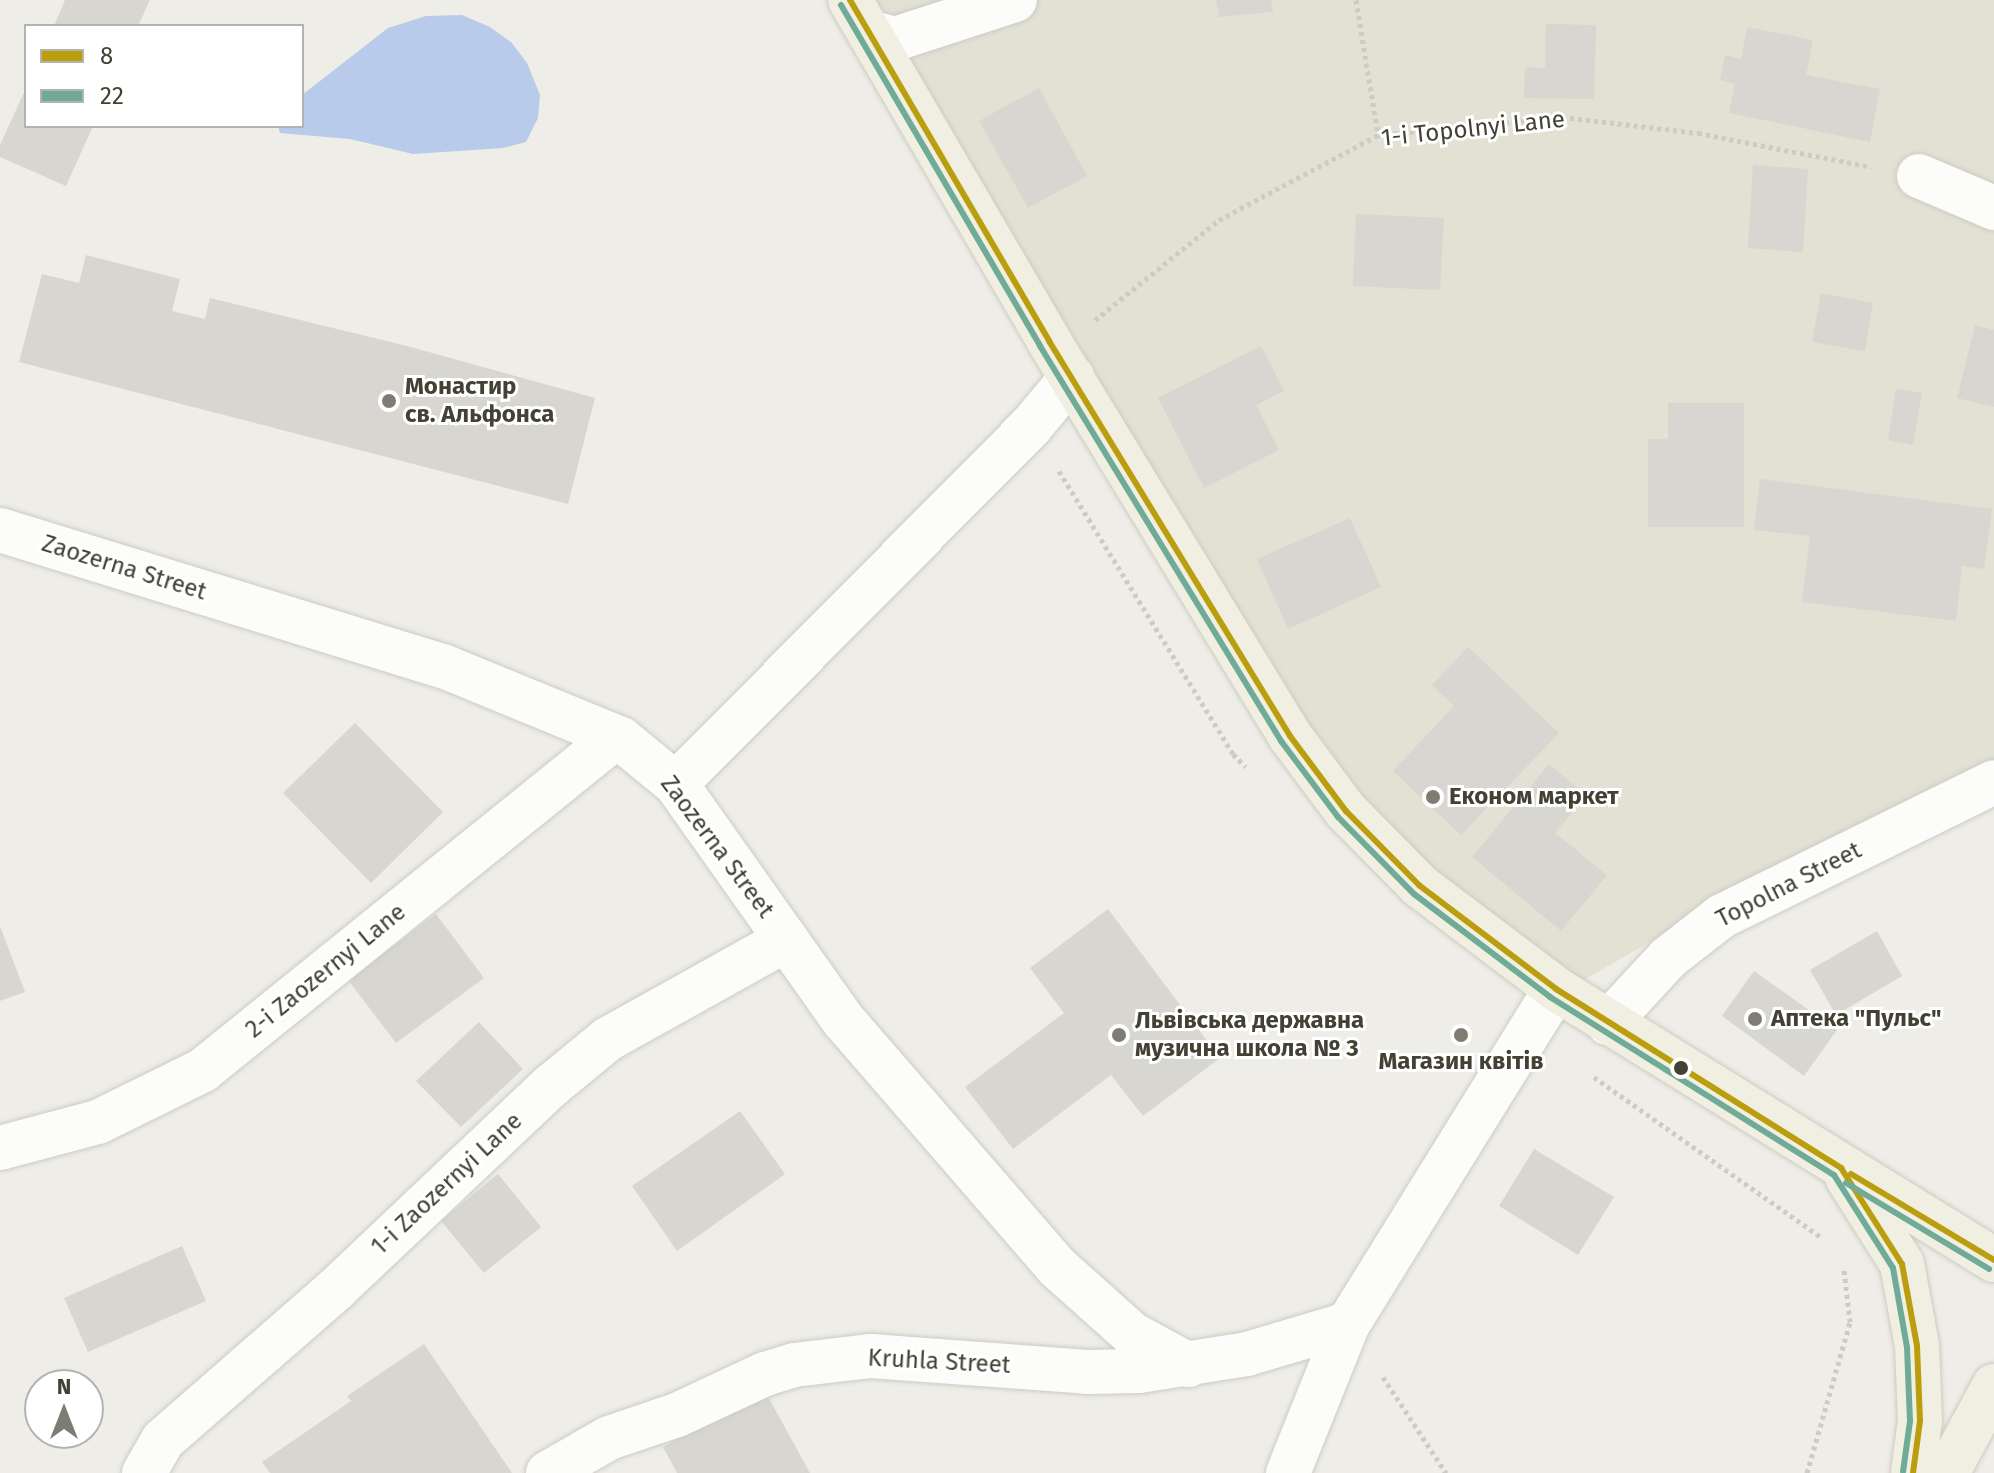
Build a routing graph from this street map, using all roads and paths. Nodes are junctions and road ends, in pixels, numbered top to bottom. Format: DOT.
graph roads {
  1 [pos="1015,0"];
  2 [pos="1356,0"];
  3 [pos="859,16"];
  4 [pos="1378,135"];
  5 [pos="1919,176"];
  6 [pos="1994,208"];
  7 [pos="1049,341"];
  8 [pos="1072,377"];
  9 [pos="0,530"];
  10 [pos="621,739"];
  11 [pos="1994,782"];
  12 [pos="676,784"];
  13 [pos="786,940"];
  14 [pos="1556,989"];
  15 [pos="1608,1023"];
  16 [pos="0,1148"];
  17 [pos="1841,1168"];
  18 [pos="1733,1176"];
  19 [pos="1823,1238"];
  20 [pos="1840,1258"];
  21 [pos="1994,1260"];
  22 [pos="1348,1324"];
  23 [pos="1189,1365"];
  24 [pos="1994,1386"];
  25 [pos="144,1473"];
  26 [pos="548,1473"];
  27 [pos="1288,1473"];
  28 [pos="1446,1473"];
  29 [pos="1807,1473"];
  30 [pos="1913,1473"];
  31 [pos="1947,1473"];
  1 -- 3 [label="street"];
  2 -- 4 [label="path"];
  3 -- 7 [label="main road"];
  4 -- 5 [label="path, 1-i Topolnyi Lane"];
  4 -- 7 [label="path, 1-i Topolnyi Lane"];
  5 -- 6 [label="street"];
  7 -- 8 [label="main road"];
  8 -- 12 [label="street"];
  8 -- 14 [label="main road"];
  9 -- 10 [label="street, Zaozerna Street"];
  10 -- 12 [label="street, Zaozerna Street"];
  10 -- 16 [label="street, 2-i Zaozernyi Lane"];
  11 -- 15 [label="street, Topolna Street"];
  12 -- 13 [label="street, Zaozerna Street"];
  13 -- 23 [label="street, Zaozerna Street"];
  13 -- 25 [label="street, 1-i Zaozernyi Lane"];
  14 -- 15 [label="main road"];
  14 -- 22 [label="street"];
  15 -- 17 [label="main road"];
  17 -- 21 [label="main road"];
  17 -- 30 [label="main road"];
  18 -- 19 [label="path"];
  20 -- 29 [label="path"];
  22 -- 23 [label="street, Kruhla Street"];
  22 -- 27 [label="street"];
  22 -- 28 [label="path"];
  23 -- 26 [label="street, Kruhla Street"];
  24 -- 31 [label="main road"];
}
